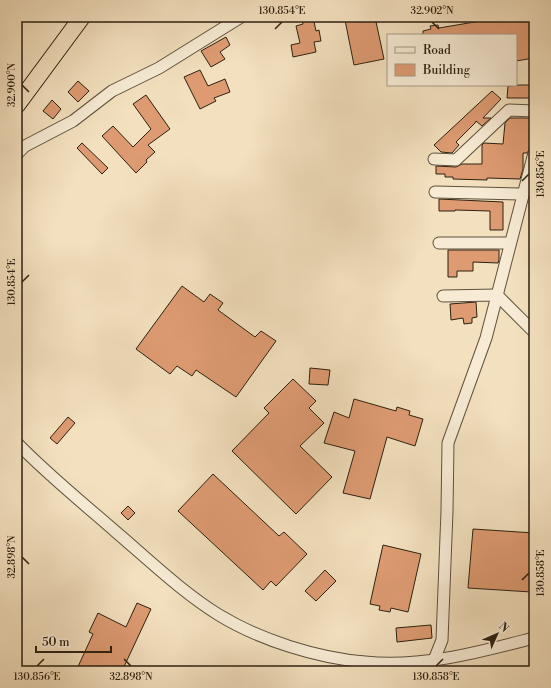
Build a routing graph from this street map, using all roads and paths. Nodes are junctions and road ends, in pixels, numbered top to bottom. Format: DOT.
graph roads {
  1 [pos="70,17"];
  2 [pos="82,17"];
  3 [pos="241,17"];
  4 [pos="17,89"];
  5 [pos="17,105"];
  6 [pos="534,111"];
  7 [pos="534,153"];
  8 [pos="17,154"];
  9 [pos="434,159"];
  10 [pos="435,192"];
  11 [pos="522,194"];
  12 [pos="439,243"];
  13 [pos="510,243"];
  14 [pos="497,295"];
  15 [pos="443,296"];
  16 [pos="534,332"];
  17 [pos="17,443"];
  18 [pos="534,638"];
  19 [pos="433,666"];
  1 -- 4 [label="highway"];
  2 -- 5 [label="highway"];
  3 -- 8 [label="street"];
  6 -- 9 [label="street"];
  7 -- 11 [label="street"];
  10 -- 11 [label="street"];
  11 -- 13 [label="street"];
  12 -- 13 [label="street"];
  13 -- 14 [label="street"];
  14 -- 15 [label="street"];
  14 -- 16 [label="street"];
  14 -- 19 [label="street"];
  17 -- 19 [label="street"];
  18 -- 19 [label="street"];
}
